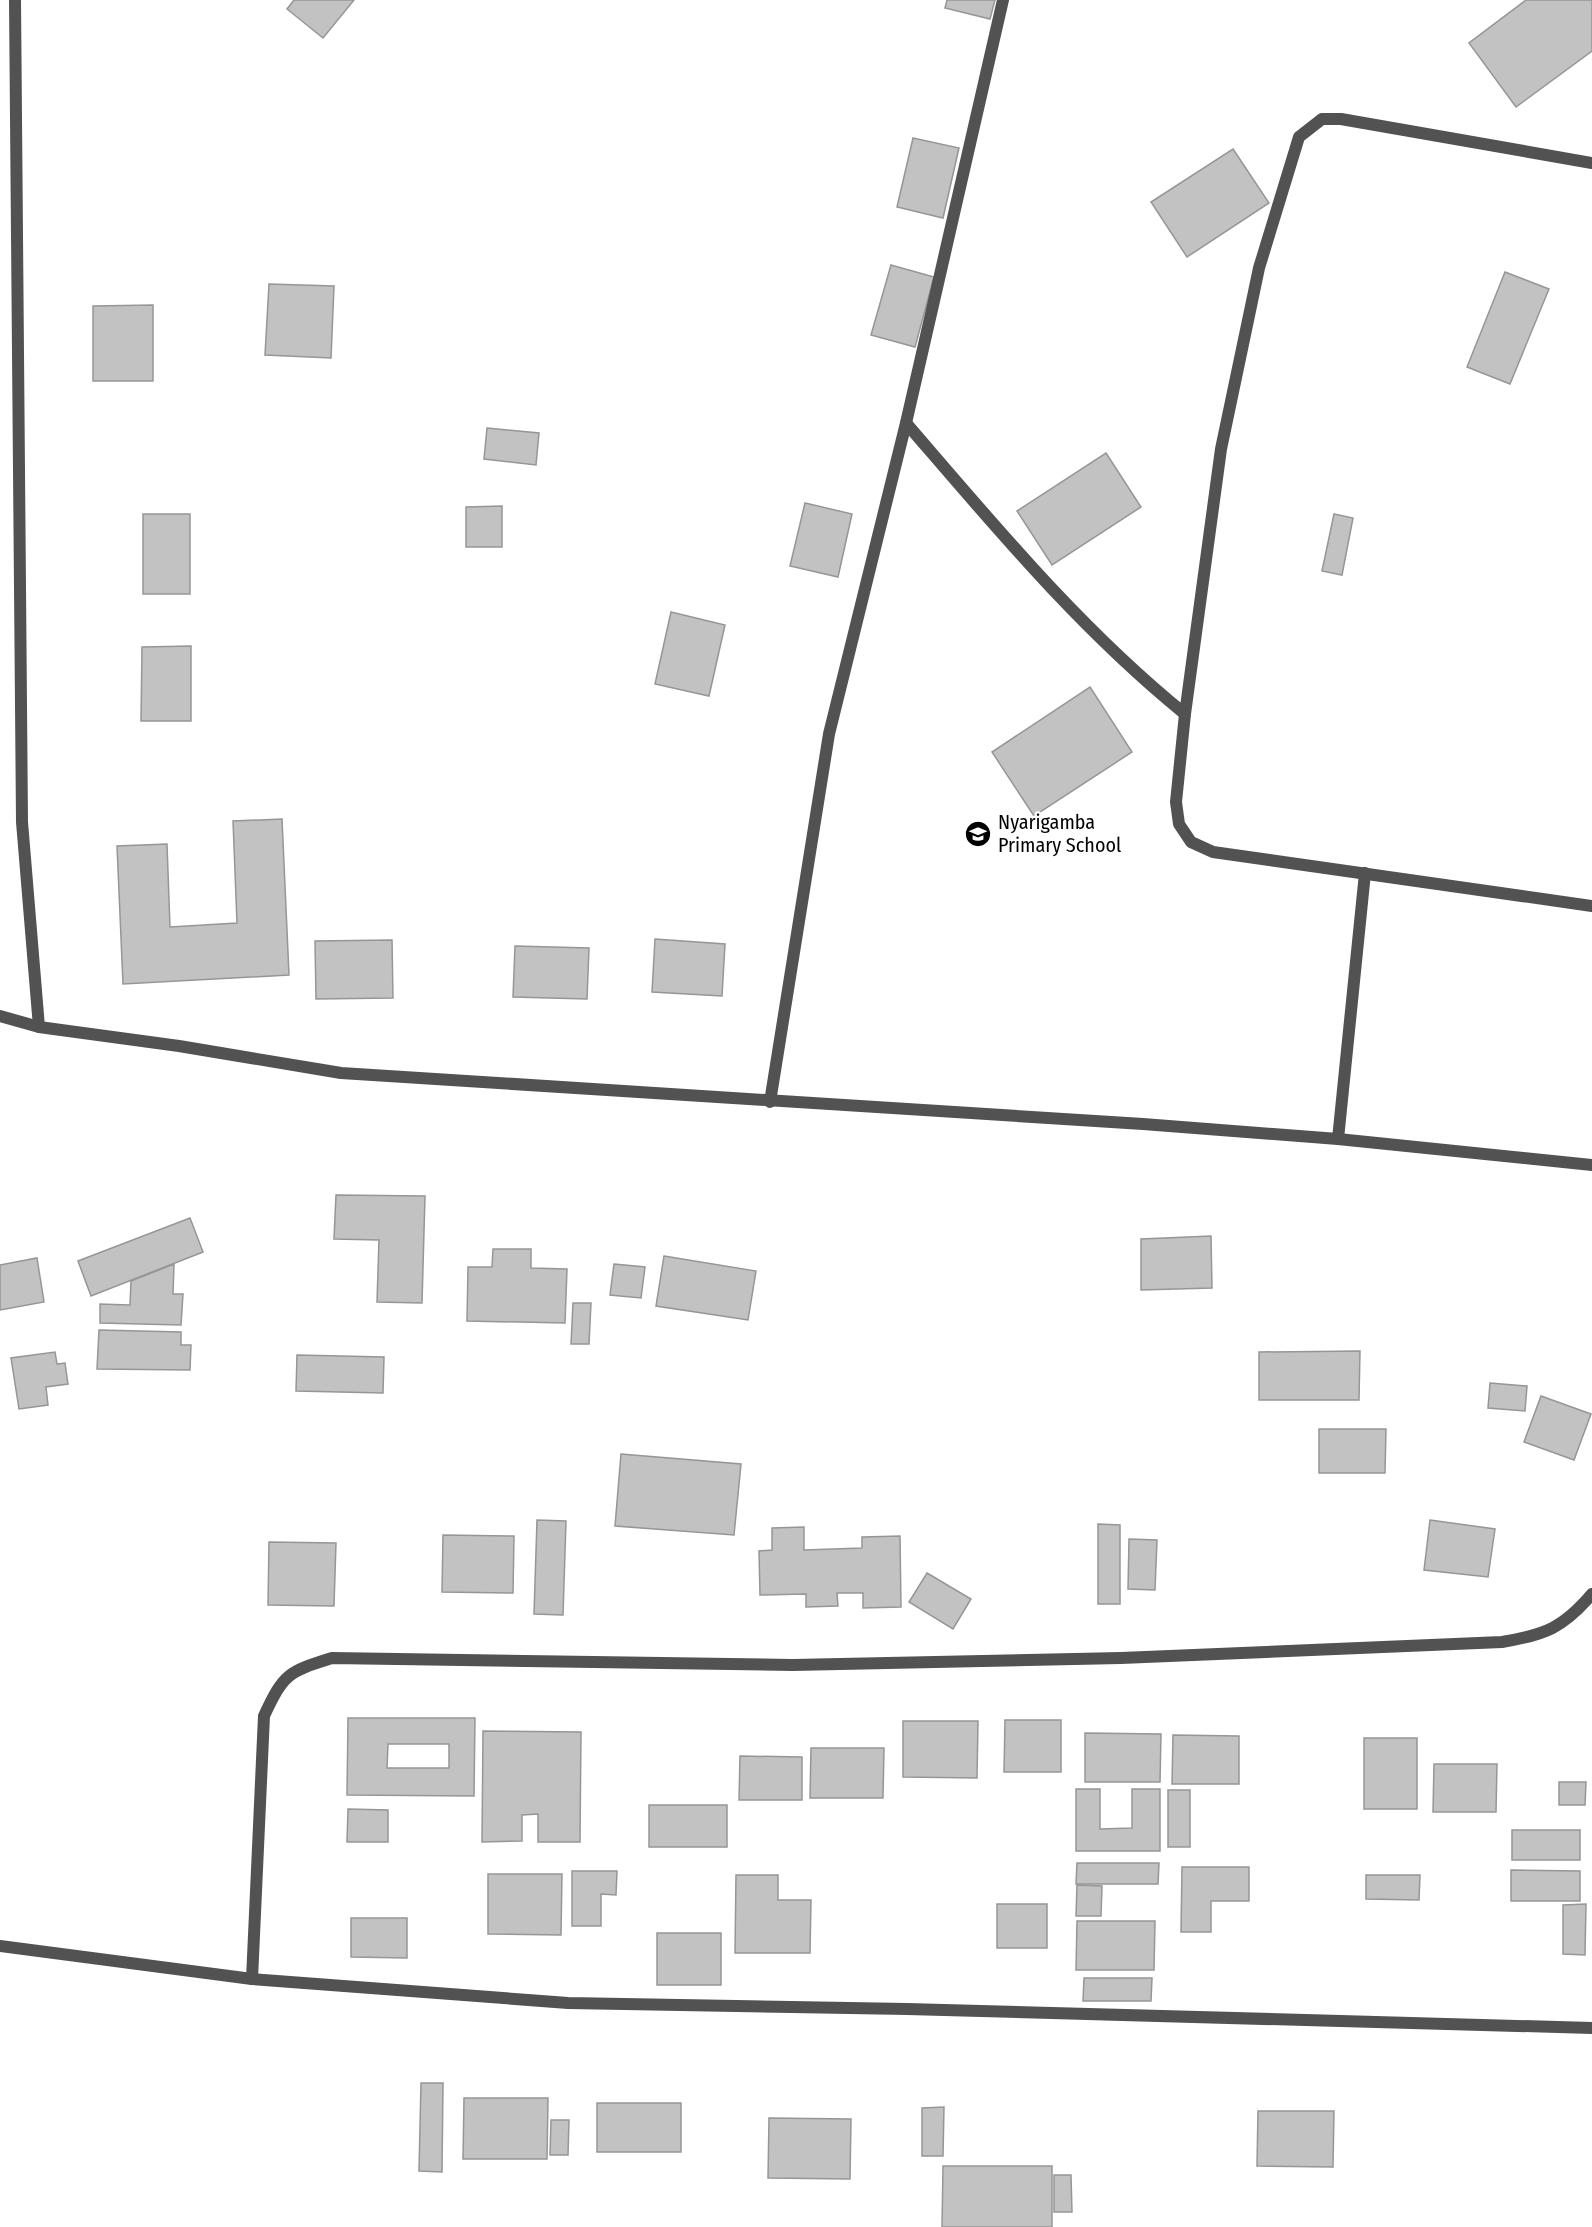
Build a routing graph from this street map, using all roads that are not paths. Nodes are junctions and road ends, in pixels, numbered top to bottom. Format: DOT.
graph roads {
  1 [pos="15,0"];
  2 [pos="1003,0"];
  3 [pos="1592,163"];
  4 [pos="906,423"];
  5 [pos="1185,714"];
  6 [pos="1365,873"];
  7 [pos="1592,906"];
  8 [pos="0,1016"];
  9 [pos="39,1027"];
  10 [pos="770,1101"];
  11 [pos="1338,1139"];
  12 [pos="1592,1164"];
  13 [pos="1592,1594"];
  14 [pos="0,1946"];
  15 [pos="252,1978"];
  16 [pos="1592,2028"];
  1 -- 9 [label="street"];
  2 -- 4 [label="street"];
  3 -- 5 [label="street"];
  4 -- 5 [label="street"];
  4 -- 10 [label="street"];
  5 -- 6 [label="street"];
  6 -- 7 [label="street"];
  6 -- 11 [label="street"];
  8 -- 9 [label="street"];
  9 -- 10 [label="street"];
  10 -- 11 [label="street"];
  11 -- 12 [label="street"];
  13 -- 15 [label="street"];
  14 -- 15 [label="street"];
  15 -- 16 [label="street"];
}
